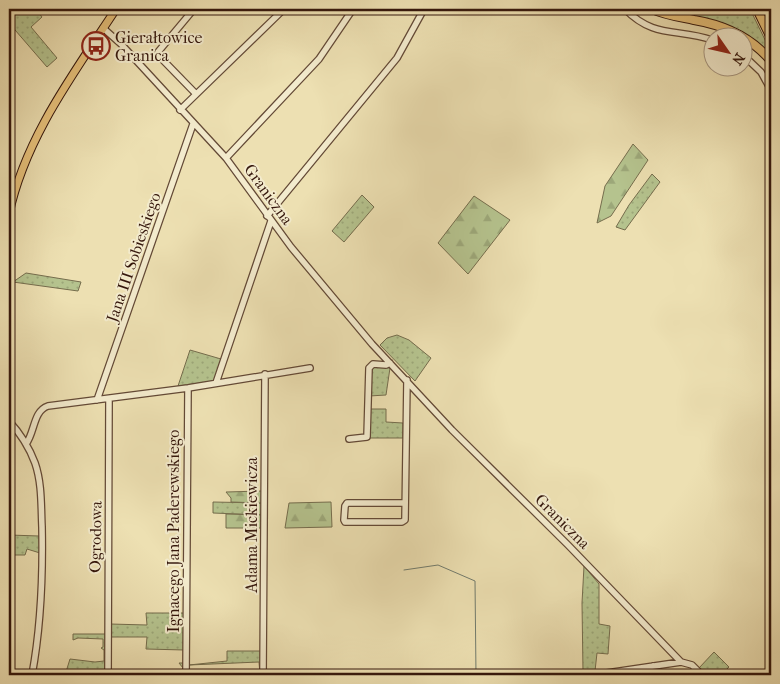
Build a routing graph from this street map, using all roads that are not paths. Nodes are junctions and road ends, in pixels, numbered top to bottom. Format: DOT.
graph roads {
  1 [pos="116,9"];
  2 [pos="193,9"];
  3 [pos="284,9"];
  4 [pos="353,9"];
  5 [pos="424,9"];
  6 [pos="625,9"];
  7 [pos="652,9"];
  8 [pos="666,9"];
  9 [pos="687,9"];
  10 [pos="757,9"];
  11 [pos="768,9"];
  12 [pos="771,17"];
  13 [pos="103,29"];
  14 [pos="702,38"];
  15 [pos="771,38"];
  16 [pos="771,61"];
  17 [pos="752,63"];
  18 [pos="771,90"];
  19 [pos="196,94"];
  20 [pos="180,110"];
  21 [pos="194,124"];
  22 [pos="226,158"];
  23 [pos="9,214"];
  24 [pos="269,218"];
  25 [pos="390,363"];
  26 [pos="310,368"];
  27 [pos="265,374"];
  28 [pos="407,380"];
  29 [pos="216,383"];
  30 [pos="188,388"];
  31 [pos="109,399"];
  32 [pos="97,400"];
  33 [pos="9,421"];
  34 [pos="350,439"];
  35 [pos="26,444"];
  36 [pos="405,503"];
  37 [pos="681,662"];
  38 [pos="653,666"];
  39 [pos="32,675"];
  40 [pos="108,675"];
  41 [pos="186,675"];
  42 [pos="263,675"];
  43 [pos="594,675"];
  44 [pos="655,675"];
  45 [pos="702,675"];
  1 -- 13 [label="main road"];
  2 -- 19 [label="street"];
  3 -- 19 [label="street"];
  4 -- 22 [label="street"];
  5 -- 24 [label="street"];
  6 -- 14 [label="street"];
  7 -- 16 [label="highway"];
  8 -- 9 [label="highway"];
  10 -- 15 [label="highway"];
  11 -- 12 [label="highway"];
  13 -- 20 [label="street, Graniczna"];
  13 -- 23 [label="main road"];
  17 -- 18 [label="street"];
  19 -- 20 [label="street"];
  20 -- 21 [label="street, Graniczna"];
  21 -- 22 [label="street, Graniczna"];
  21 -- 32 [label="street, Jana III Sobieskiego"];
  22 -- 24 [label="street, Graniczna"];
  24 -- 25 [label="street, Graniczna"];
  24 -- 29 [label="street"];
  25 -- 28 [label="street, Graniczna"];
  25 -- 34 [label="street"];
  26 -- 27 [label="street"];
  27 -- 29 [label="street"];
  27 -- 42 [label="street, Adama Mickiewicza"];
  28 -- 36 [label="street"];
  28 -- 37 [label="street, Graniczna"];
  29 -- 30 [label="street"];
  30 -- 31 [label="street"];
  30 -- 41 [label="street, Ignacego Jana Paderewskiego"];
  31 -- 32 [label="street"];
  31 -- 40 [label="street, Ogrodowa"];
  32 -- 35 [label="street"];
  33 -- 35 [label="street"];
  35 -- 39 [label="street"];
  36 -- 36 [label="street"];
  37 -- 38 [label="street"];
  37 -- 45 [label="street, Graniczna"];
  38 -- 43 [label="street"];
  38 -- 44 [label="street"];
}
